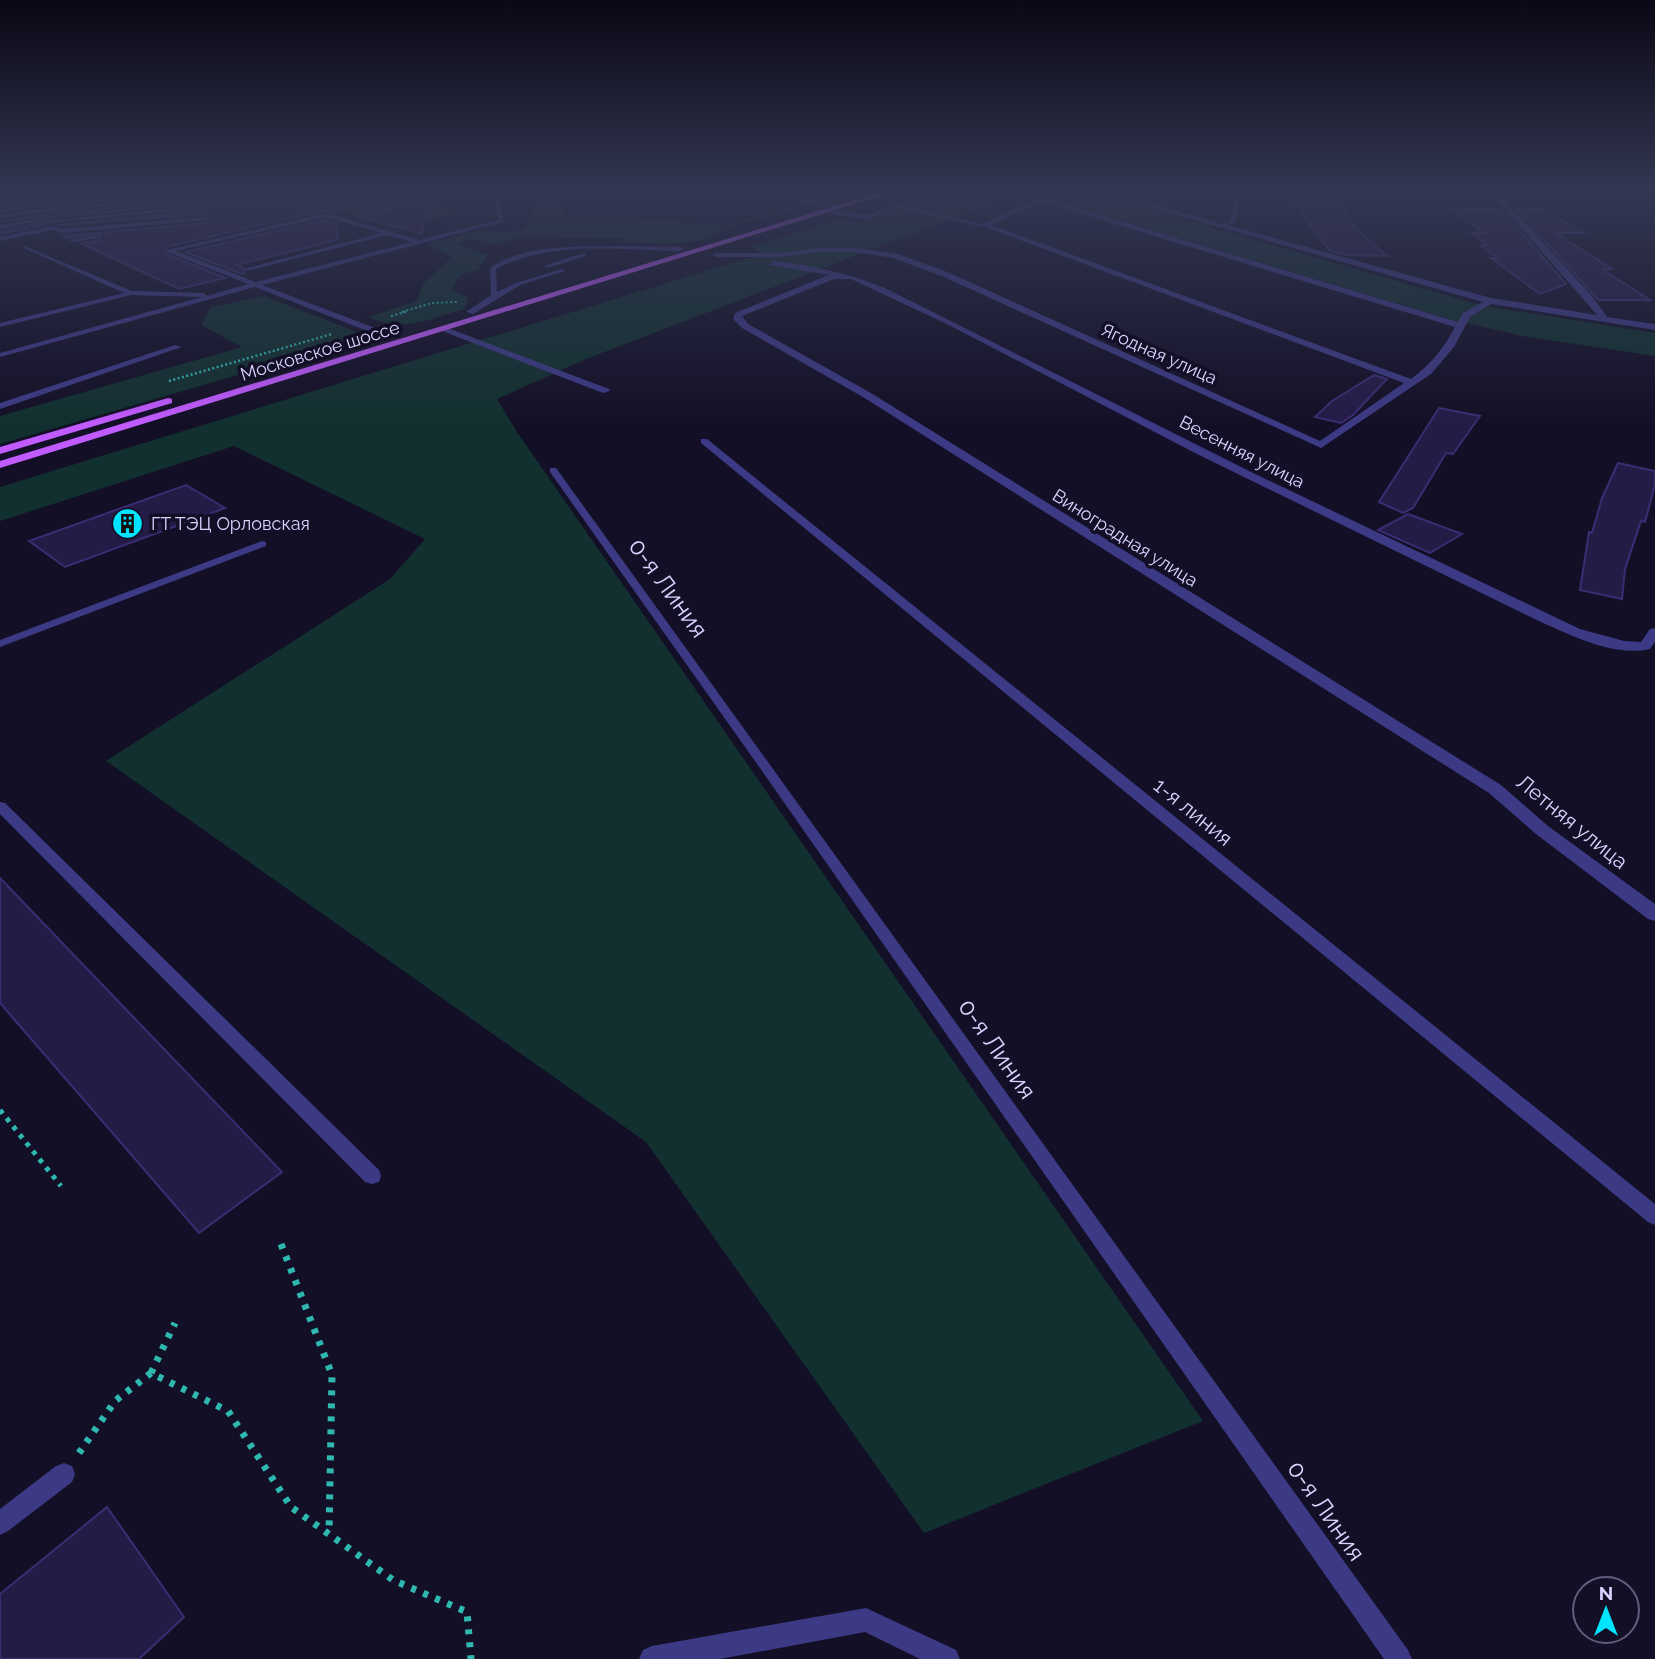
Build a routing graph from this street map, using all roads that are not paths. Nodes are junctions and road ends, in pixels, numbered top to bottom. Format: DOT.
graph roads {
  1 [pos="77,269"];
  2 [pos="215,269"];
  3 [pos="248,269"];
  4 [pos="311,269"];
  5 [pos="493,269"];
  6 [pos="557,269"];
  7 [pos="612,269"];
  8 [pos="642,269"];
  9 [pos="820,269"];
  10 [pos="929,269"];
  11 [pos="1105,269"];
  12 [pos="1277,269"];
  13 [pos="1376,269"];
  14 [pos="1563,269"];
  15 [pos="837,275"];
  16 [pos="274,279"];
  17 [pos="253,285"];
  18 [pos="131,293"];
  19 [pos="219,295"];
  20 [pos="494,296"];
  21 [pos="1490,301"];
  22 [pos="470,312"];
  23 [pos="1605,320"];
  24 [pos="0,325"];
  25 [pos="1462,326"];
  26 [pos="1655,327"];
  27 [pos="445,329"];
  28 [pos="388,337"];
  29 [pos="178,347"];
  30 [pos="0,355"];
  31 [pos="1413,383"];
  32 [pos="606,391"];
  33 [pos="0,406"];
  34 [pos="704,442"];
  35 [pos="0,451"];
  36 [pos="0,465"];
  37 [pos="552,470"];
  38 [pos="262,544"];
  39 [pos="1655,632"];
  40 [pos="0,644"];
  41 [pos="1495,789"];
  42 [pos="0,806"];
  43 [pos="1655,914"];
  44 [pos="372,1176"];
  45 [pos="1655,1216"];
  46 [pos="64,1474"];
  47 [pos="0,1523"];
  48 [pos="652,1659"];
  49 [pos="947,1659"];
  50 [pos="1399,1659"];
  1 -- 18 [label="lane"];
  2 -- 17 [label="lane"];
  3 -- 16 [label="lane"];
  4 -- 16 [label="lane"];
  5 -- 20 [label="lane"];
  6 -- 20 [label="lane"];
  7 -- 22 [label="main road, Московское шоссе"];
  8 -- 27 [label="main road, Московское шоссе"];
  9 -- 15 [label="street, Весенняя улица"];
  10 -- 31 [label="street, Ягодная улица"];
  11 -- 31 [label="street"];
  12 -- 25 [label="street"];
  13 -- 21 [label="street"];
  14 -- 23 [label="street"];
  15 -- 39 [label="street, Весенняя улица"];
  15 -- 41 [label="street, Виноградная улица"];
  16 -- 17 [label="lane"];
  17 -- 19 [label="lane"];
  17 -- 28 [label="lane"];
  18 -- 19 [label="lane"];
  18 -- 24 [label="lane"];
  19 -- 30 [label="lane"];
  20 -- 22 [label="lane"];
  21 -- 23 [label="street"];
  21 -- 25 [label="street"];
  22 -- 28 [label="main road, Московское шоссе"];
  23 -- 26 [label="street"];
  25 -- 31 [label="street"];
  27 -- 32 [label="lane"];
  27 -- 36 [label="main road, Московское шоссе"];
  28 -- 35 [label="main road, Московское шоссе"];
  29 -- 33 [label="lane"];
  34 -- 45 [label="lane, 1-я линия"];
  37 -- 50 [label="lane, 0-я Линия"];
  38 -- 40 [label="lane"];
  41 -- 43 [label="street, Летняя улица"];
  42 -- 44 [label="lane"];
  46 -- 47 [label="lane"];
  48 -- 49 [label="lane"];
}
